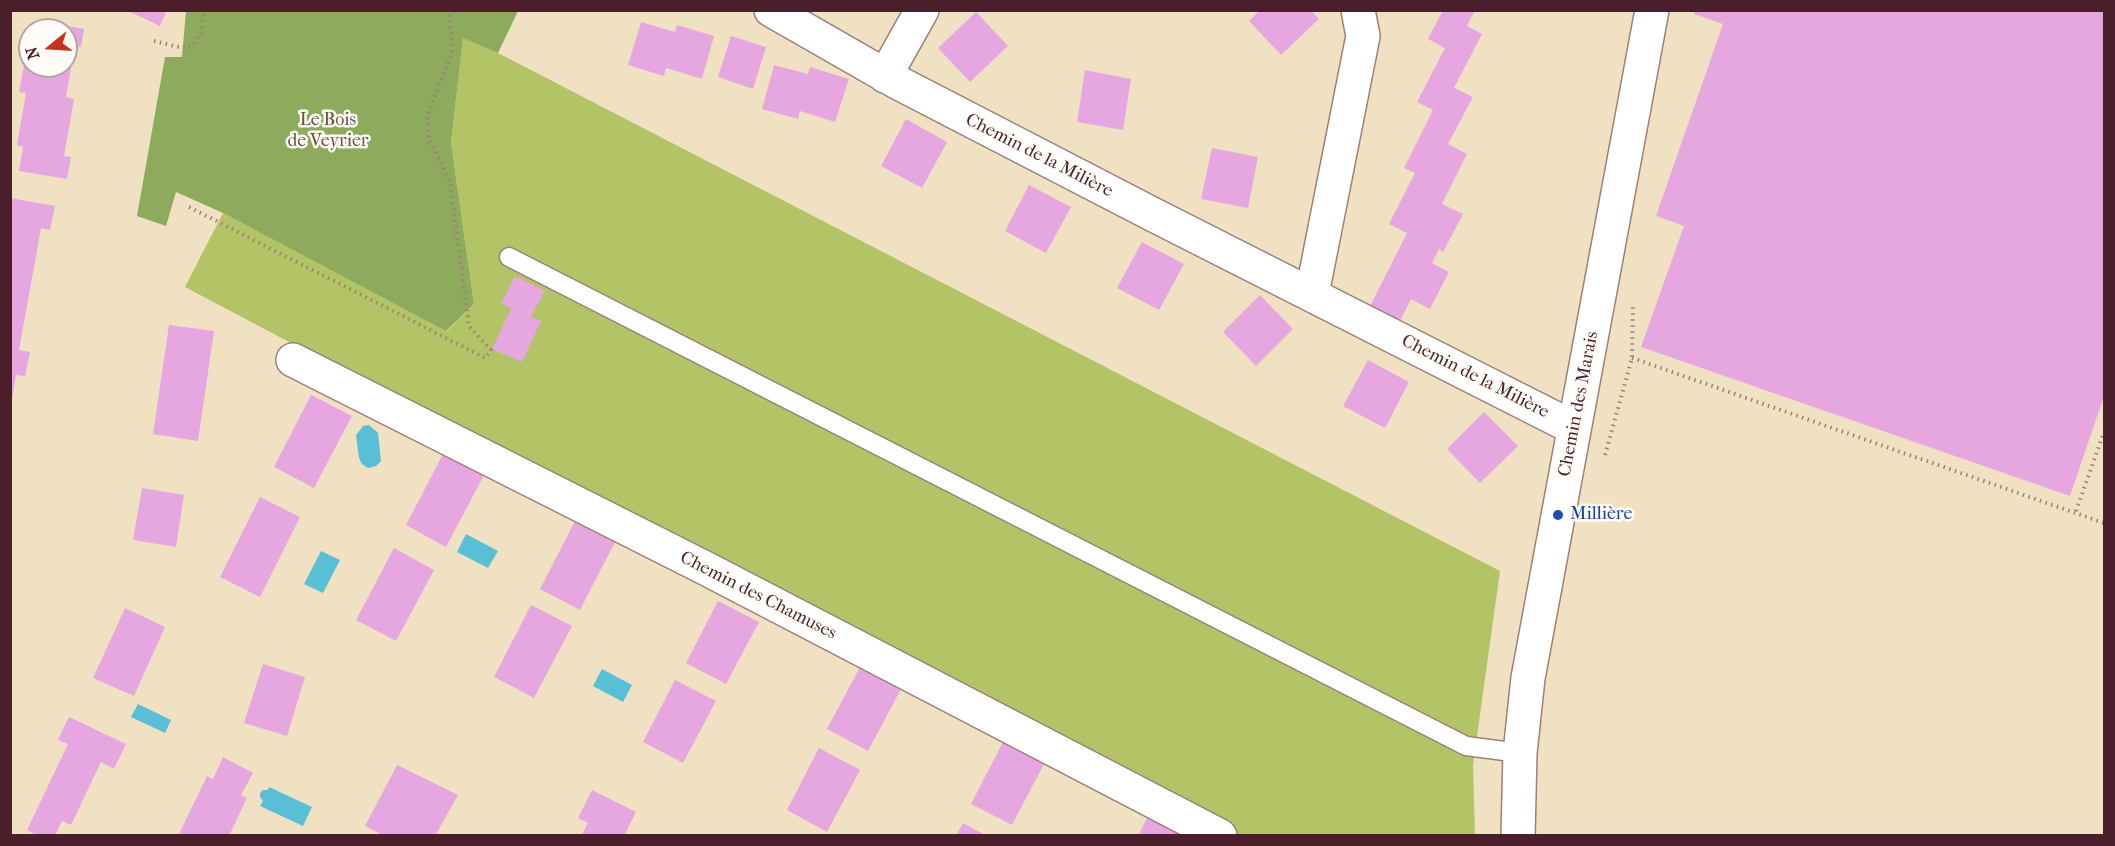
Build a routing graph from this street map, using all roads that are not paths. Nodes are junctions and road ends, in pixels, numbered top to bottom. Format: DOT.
graph roads {
  1 [pos="771,10"];
  2 [pos="922,10"];
  3 [pos="1358,10"];
  4 [pos="1652,10"];
  5 [pos="885,76"];
  6 [pos="509,257"];
  7 [pos="1312,294"];
  8 [pos="293,360"];
  9 [pos="1574,428"];
  10 [pos="1520,753"];
  11 [pos="1221,836"];
  12 [pos="1518,836"];
  1 -- 5 [label="street, Chemin de la Milière"];
  2 -- 5 [label="street"];
  3 -- 7 [label="street"];
  4 -- 9 [label="street, Chemin des Marais"];
  5 -- 7 [label="street, Chemin de la Milière"];
  6 -- 10 [label="lane"];
  7 -- 9 [label="street, Chemin de la Milière"];
  8 -- 11 [label="street, Chemin des Chamuses"];
  9 -- 10 [label="street, Chemin des Marais"];
  10 -- 12 [label="street, Chemin des Marais"];
}
